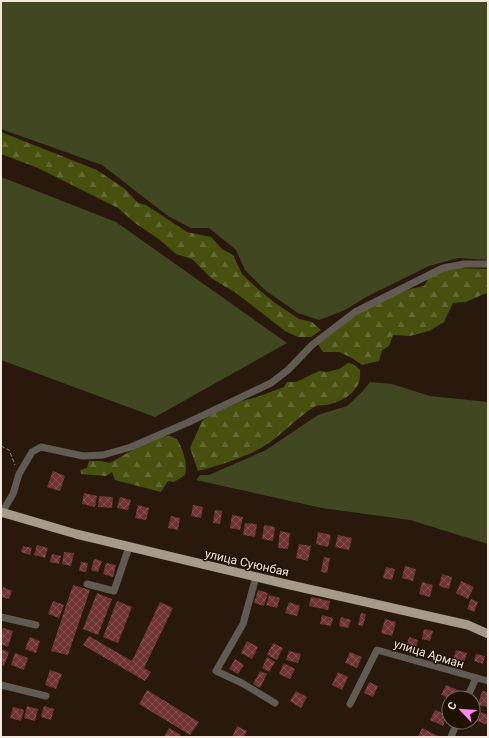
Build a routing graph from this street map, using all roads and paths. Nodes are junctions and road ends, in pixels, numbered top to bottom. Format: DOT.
graph roads {
  1 [pos="488,264"];
  2 [pos="1,446"];
  3 [pos="19,474"];
  4 [pos="2,513"];
  5 [pos="129,547"];
  6 [pos="256,577"];
  7 [pos="87,584"];
  8 [pos="1,617"];
  9 [pos="36,624"];
  10 [pos="488,634"];
  11 [pos="476,678"];
  12 [pos="488,681"];
  13 [pos="1,685"];
  14 [pos="471,690"];
  15 [pos="46,696"];
  16 [pos="275,703"];
  17 [pos="350,704"];
  1 -- 3 [label="street"];
  2 -- 3 [label="path"];
  3 -- 4 [label="street"];
  4 -- 5 [label="main road, улица Суюнбая"];
  5 -- 6 [label="main road, улица Суюнбая"];
  5 -- 7 [label="street"];
  6 -- 10 [label="main road, улица Суюнбая"];
  6 -- 16 [label="street"];
  8 -- 9 [label="street"];
  11 -- 12 [label="street, улица Арман"];
  11 -- 14 [label="street"];
  11 -- 17 [label="street, улица Арман"];
  13 -- 15 [label="street"];
}
